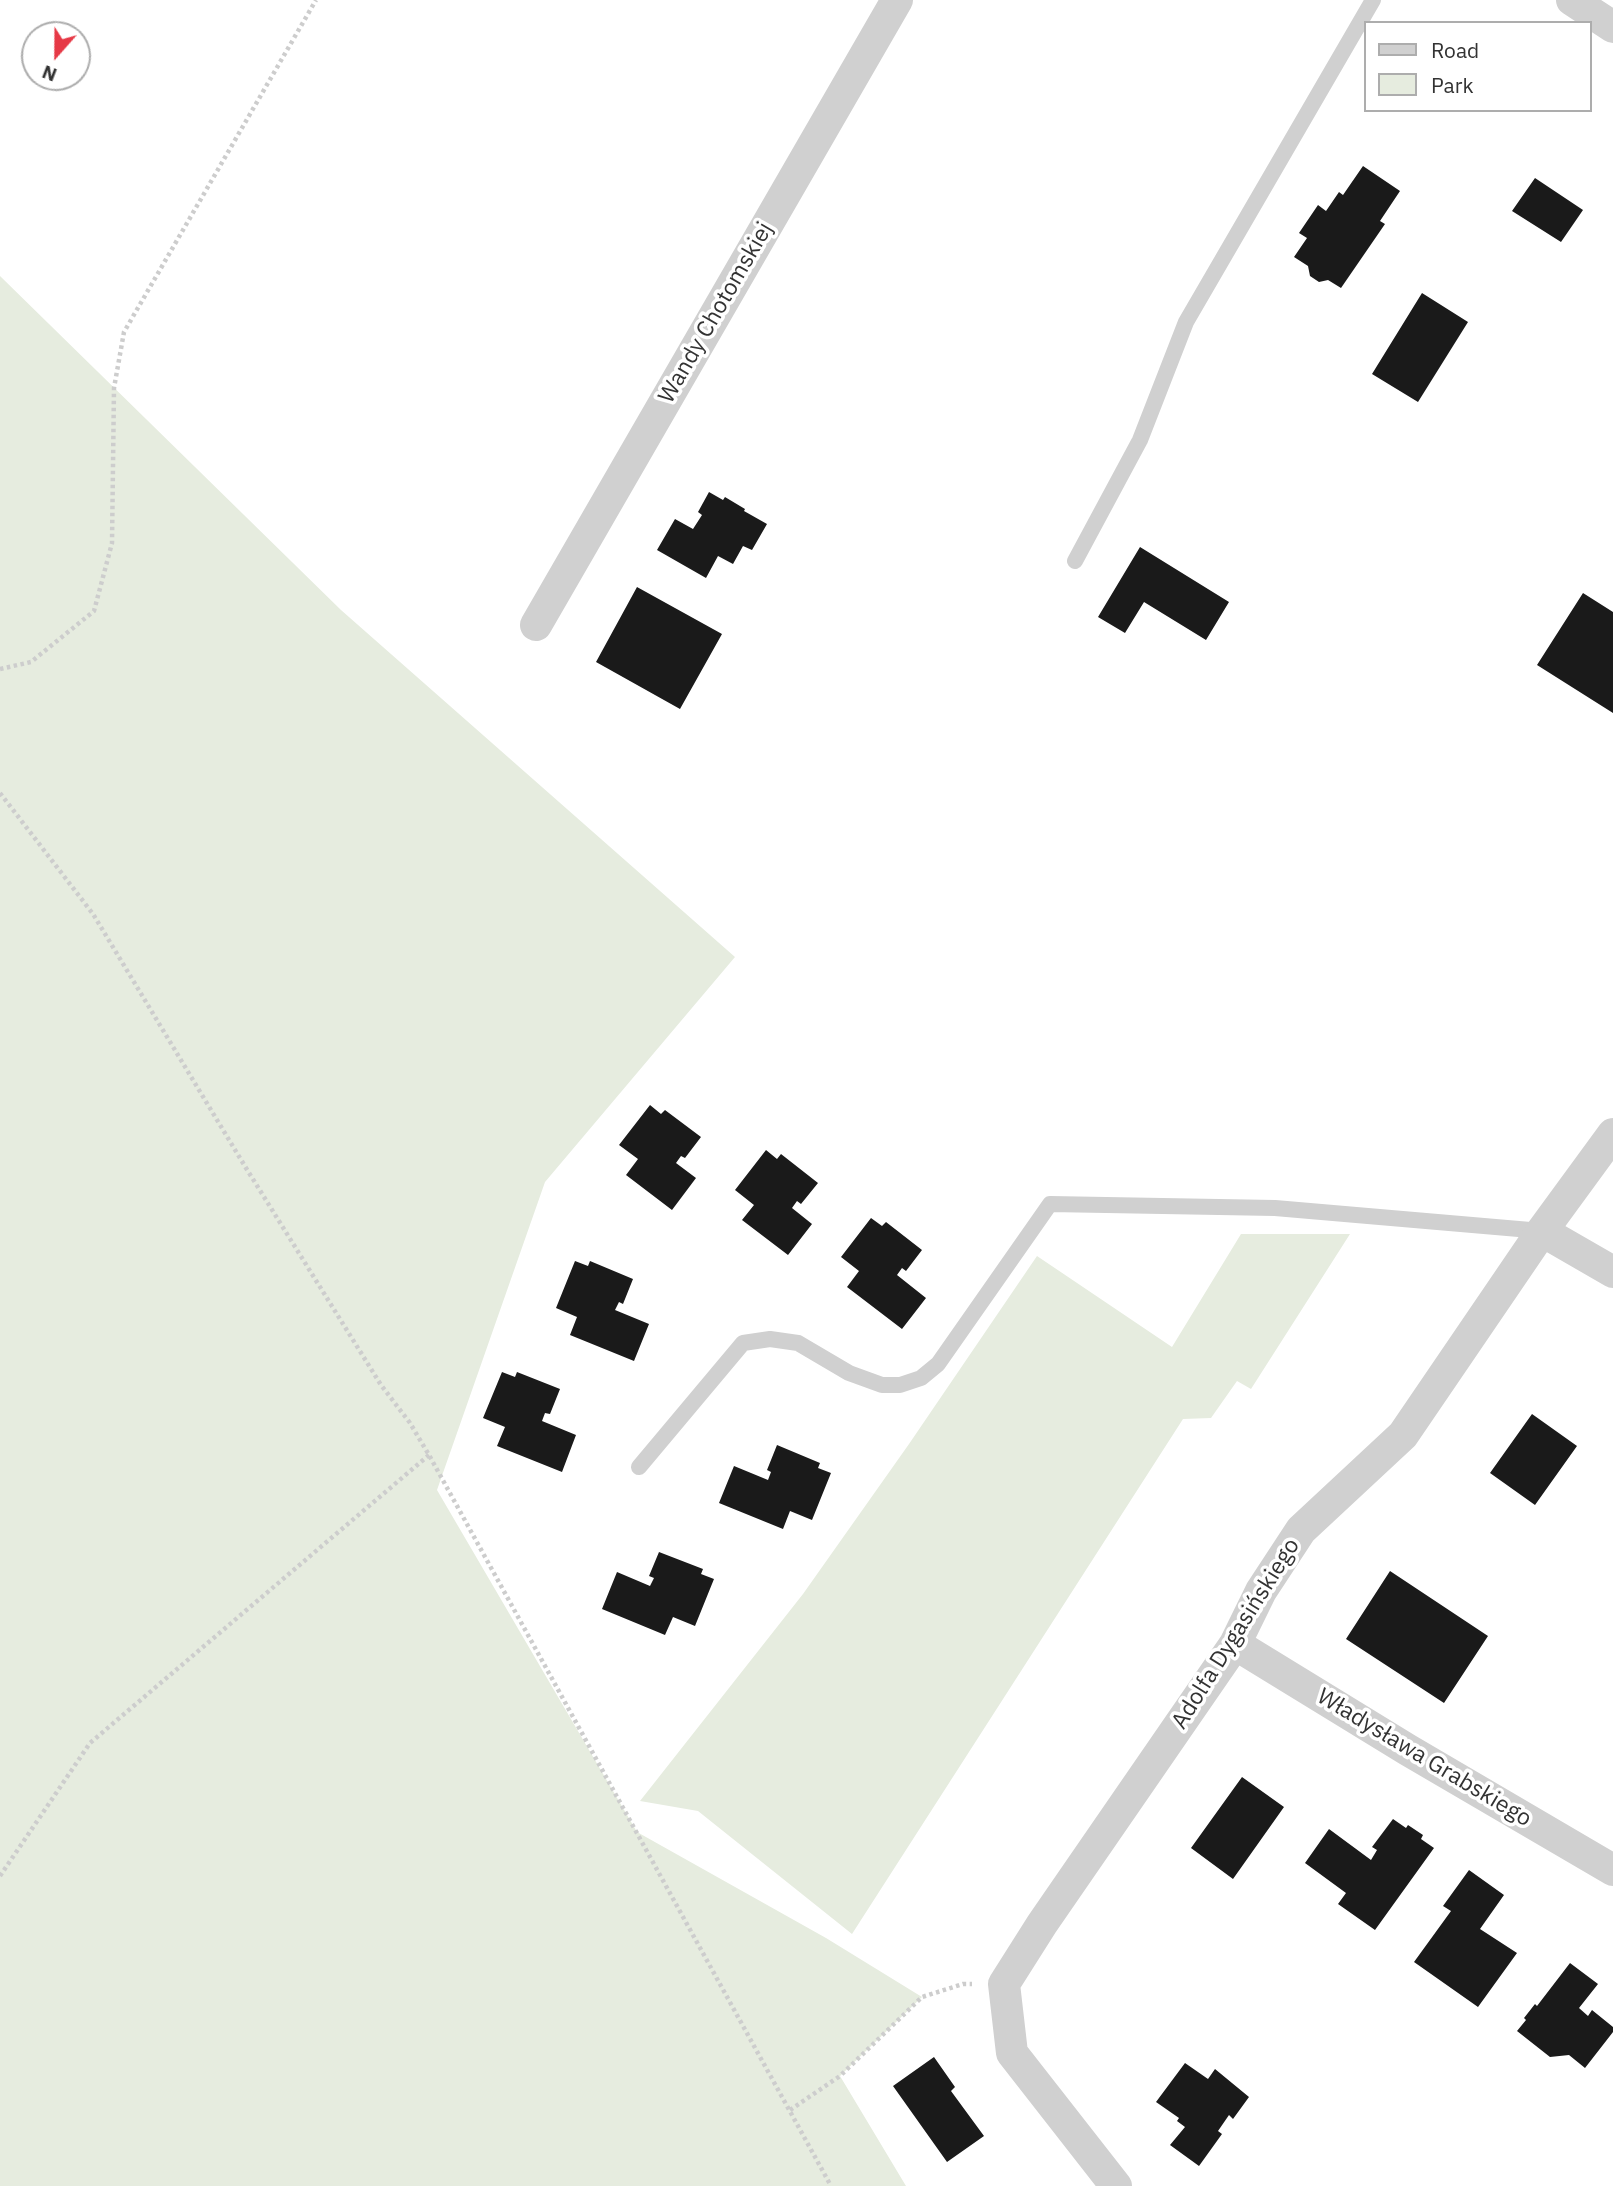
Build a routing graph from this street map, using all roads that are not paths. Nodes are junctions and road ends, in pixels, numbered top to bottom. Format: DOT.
graph roads {
  1 [pos="897,0"];
  2 [pos="1373,0"];
  3 [pos="1572,0"];
  4 [pos="1613,27"];
  5 [pos="1074,561"];
  6 [pos="536,625"];
  7 [pos="1613,1134"];
  8 [pos="1542,1231"];
  9 [pos="1613,1272"];
  10 [pos="639,1467"];
  11 [pos="1235,1644"];
  12 [pos="1613,1870"];
  13 [pos="1116,2186"];
  1 -- 6 [label="street, Wandy Chotomskiej"];
  2 -- 5 [label="lane"];
  3 -- 4 [label="street"];
  7 -- 8 [label="street, Adolfa Dygasińskiego"];
  8 -- 9 [label="street"];
  8 -- 10 [label="lane"];
  8 -- 11 [label="street, Adolfa Dygasińskiego"];
  11 -- 12 [label="street, Władysława Grabskiego"];
  11 -- 13 [label="street, Adolfa Dygasińskiego"];
}
